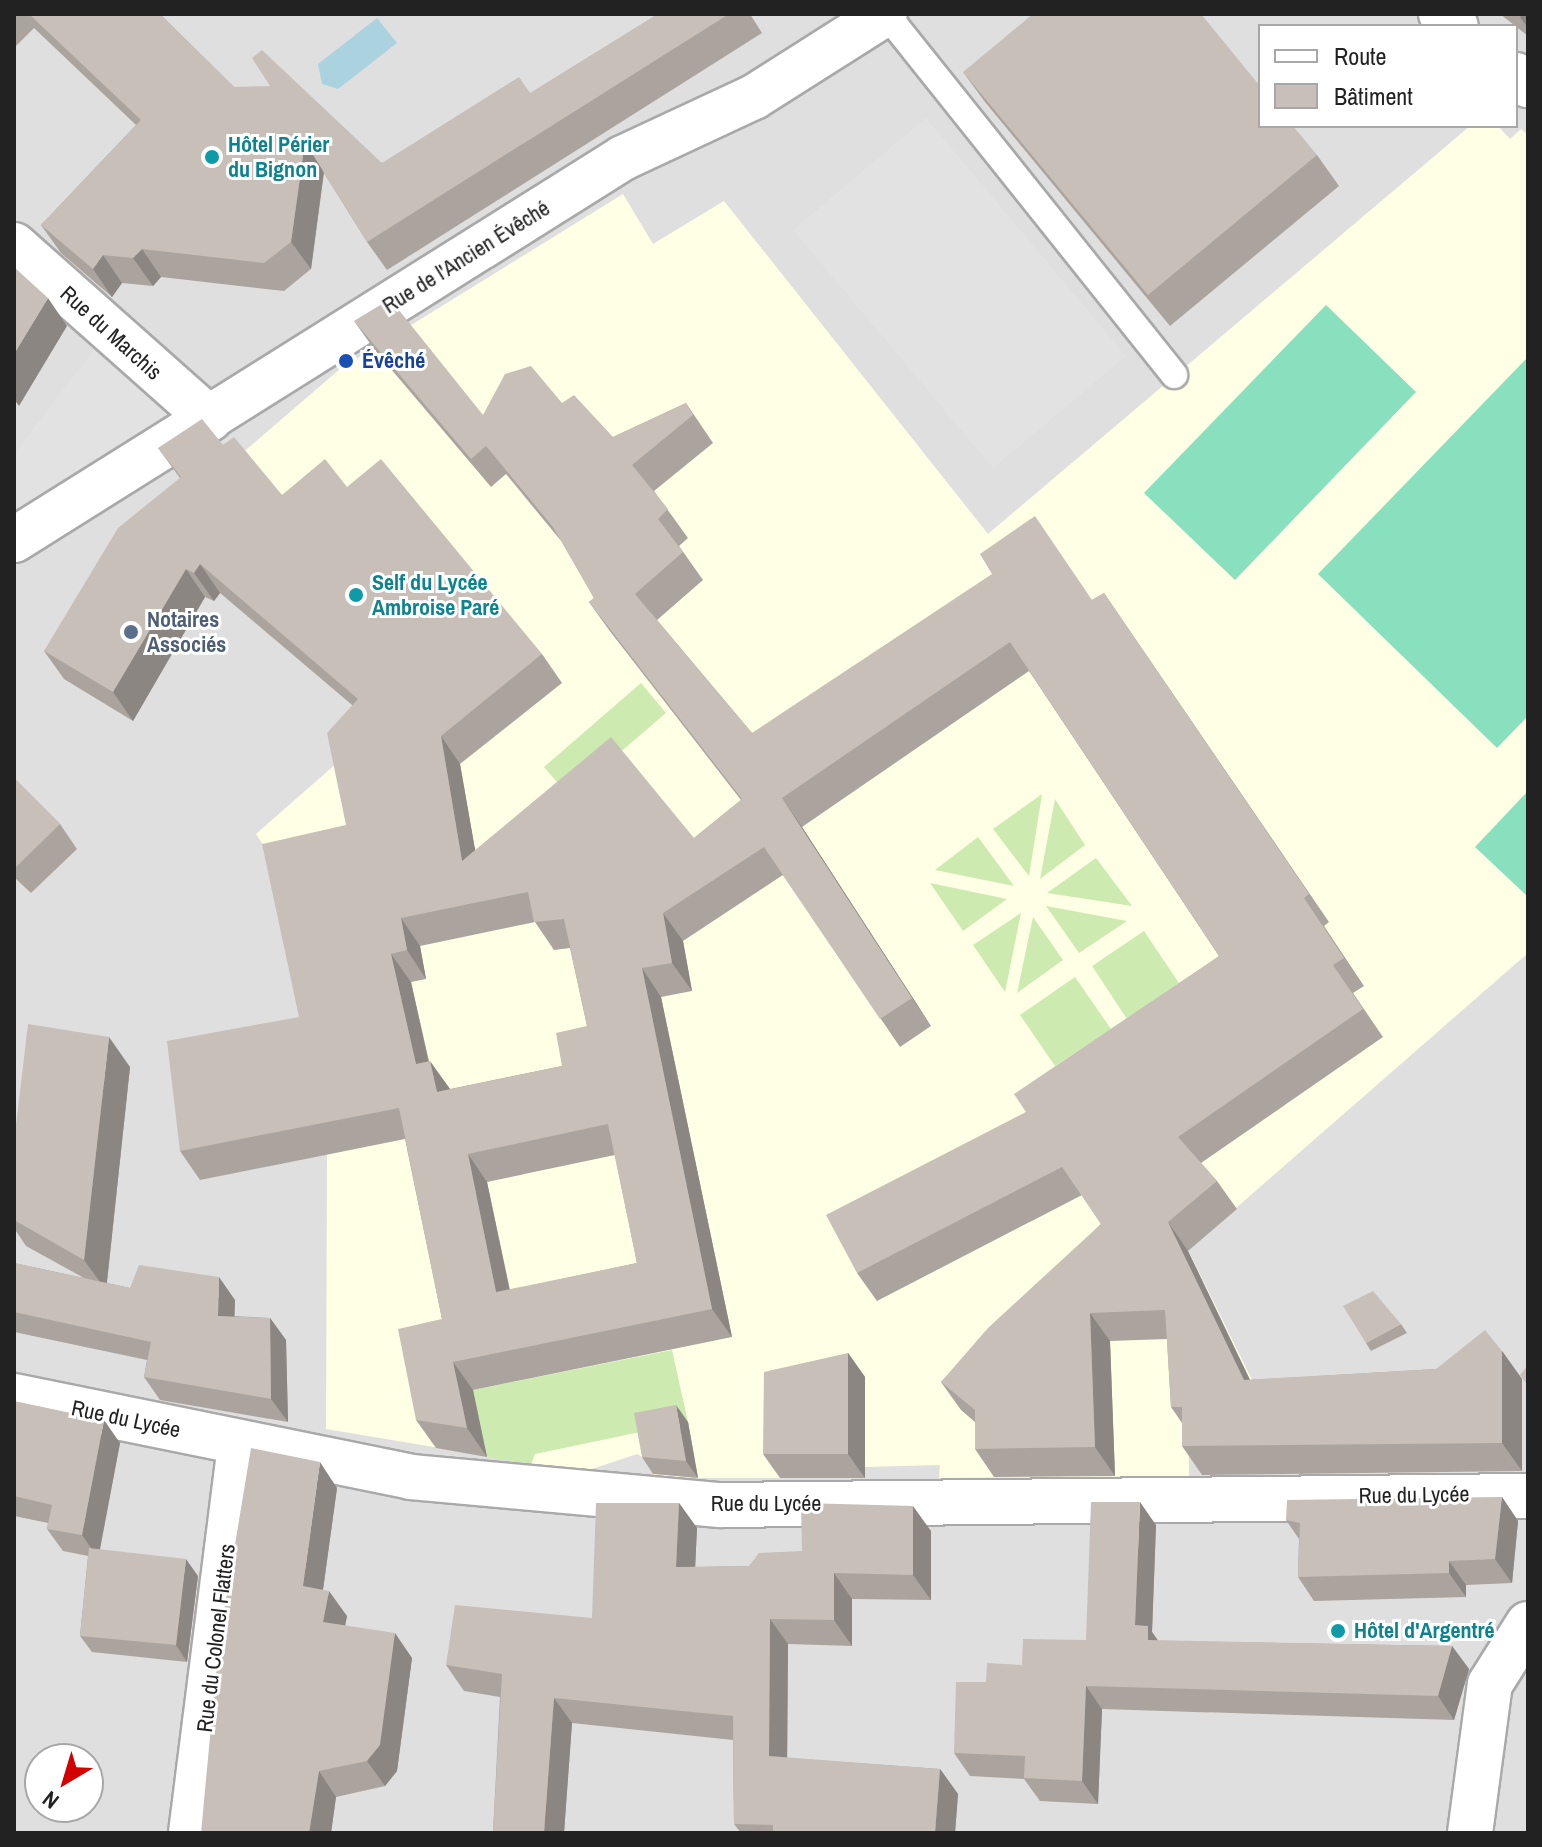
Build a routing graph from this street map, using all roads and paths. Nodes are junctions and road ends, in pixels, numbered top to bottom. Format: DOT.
graph roads {
  1 [pos="886,14"];
  2 [pos="14,245"];
  3 [pos="1174,375"];
  4 [pos="210,419"];
  5 [pos="14,540"];
  6 [pos="14,1396"];
  7 [pos="240,1443"];
  8 [pos="1528,1496"];
  9 [pos="1528,1624"];
  10 [pos="191,1833"];
  11 [pos="1470,1833"];
  1 -- 3 [label="lane"];
  1 -- 4 [label="street, Rue de l'Ancien Évêché"];
  2 -- 4 [label="street, Rue du Marchis"];
  4 -- 5 [label="street, Rue de l'Ancien Évêché"];
  6 -- 7 [label="street, Rue du Lycée"];
  7 -- 8 [label="street, Rue du Lycée"];
  7 -- 10 [label="street, Rue du Colonel Flatters"];
  9 -- 11 [label="street"];
}
